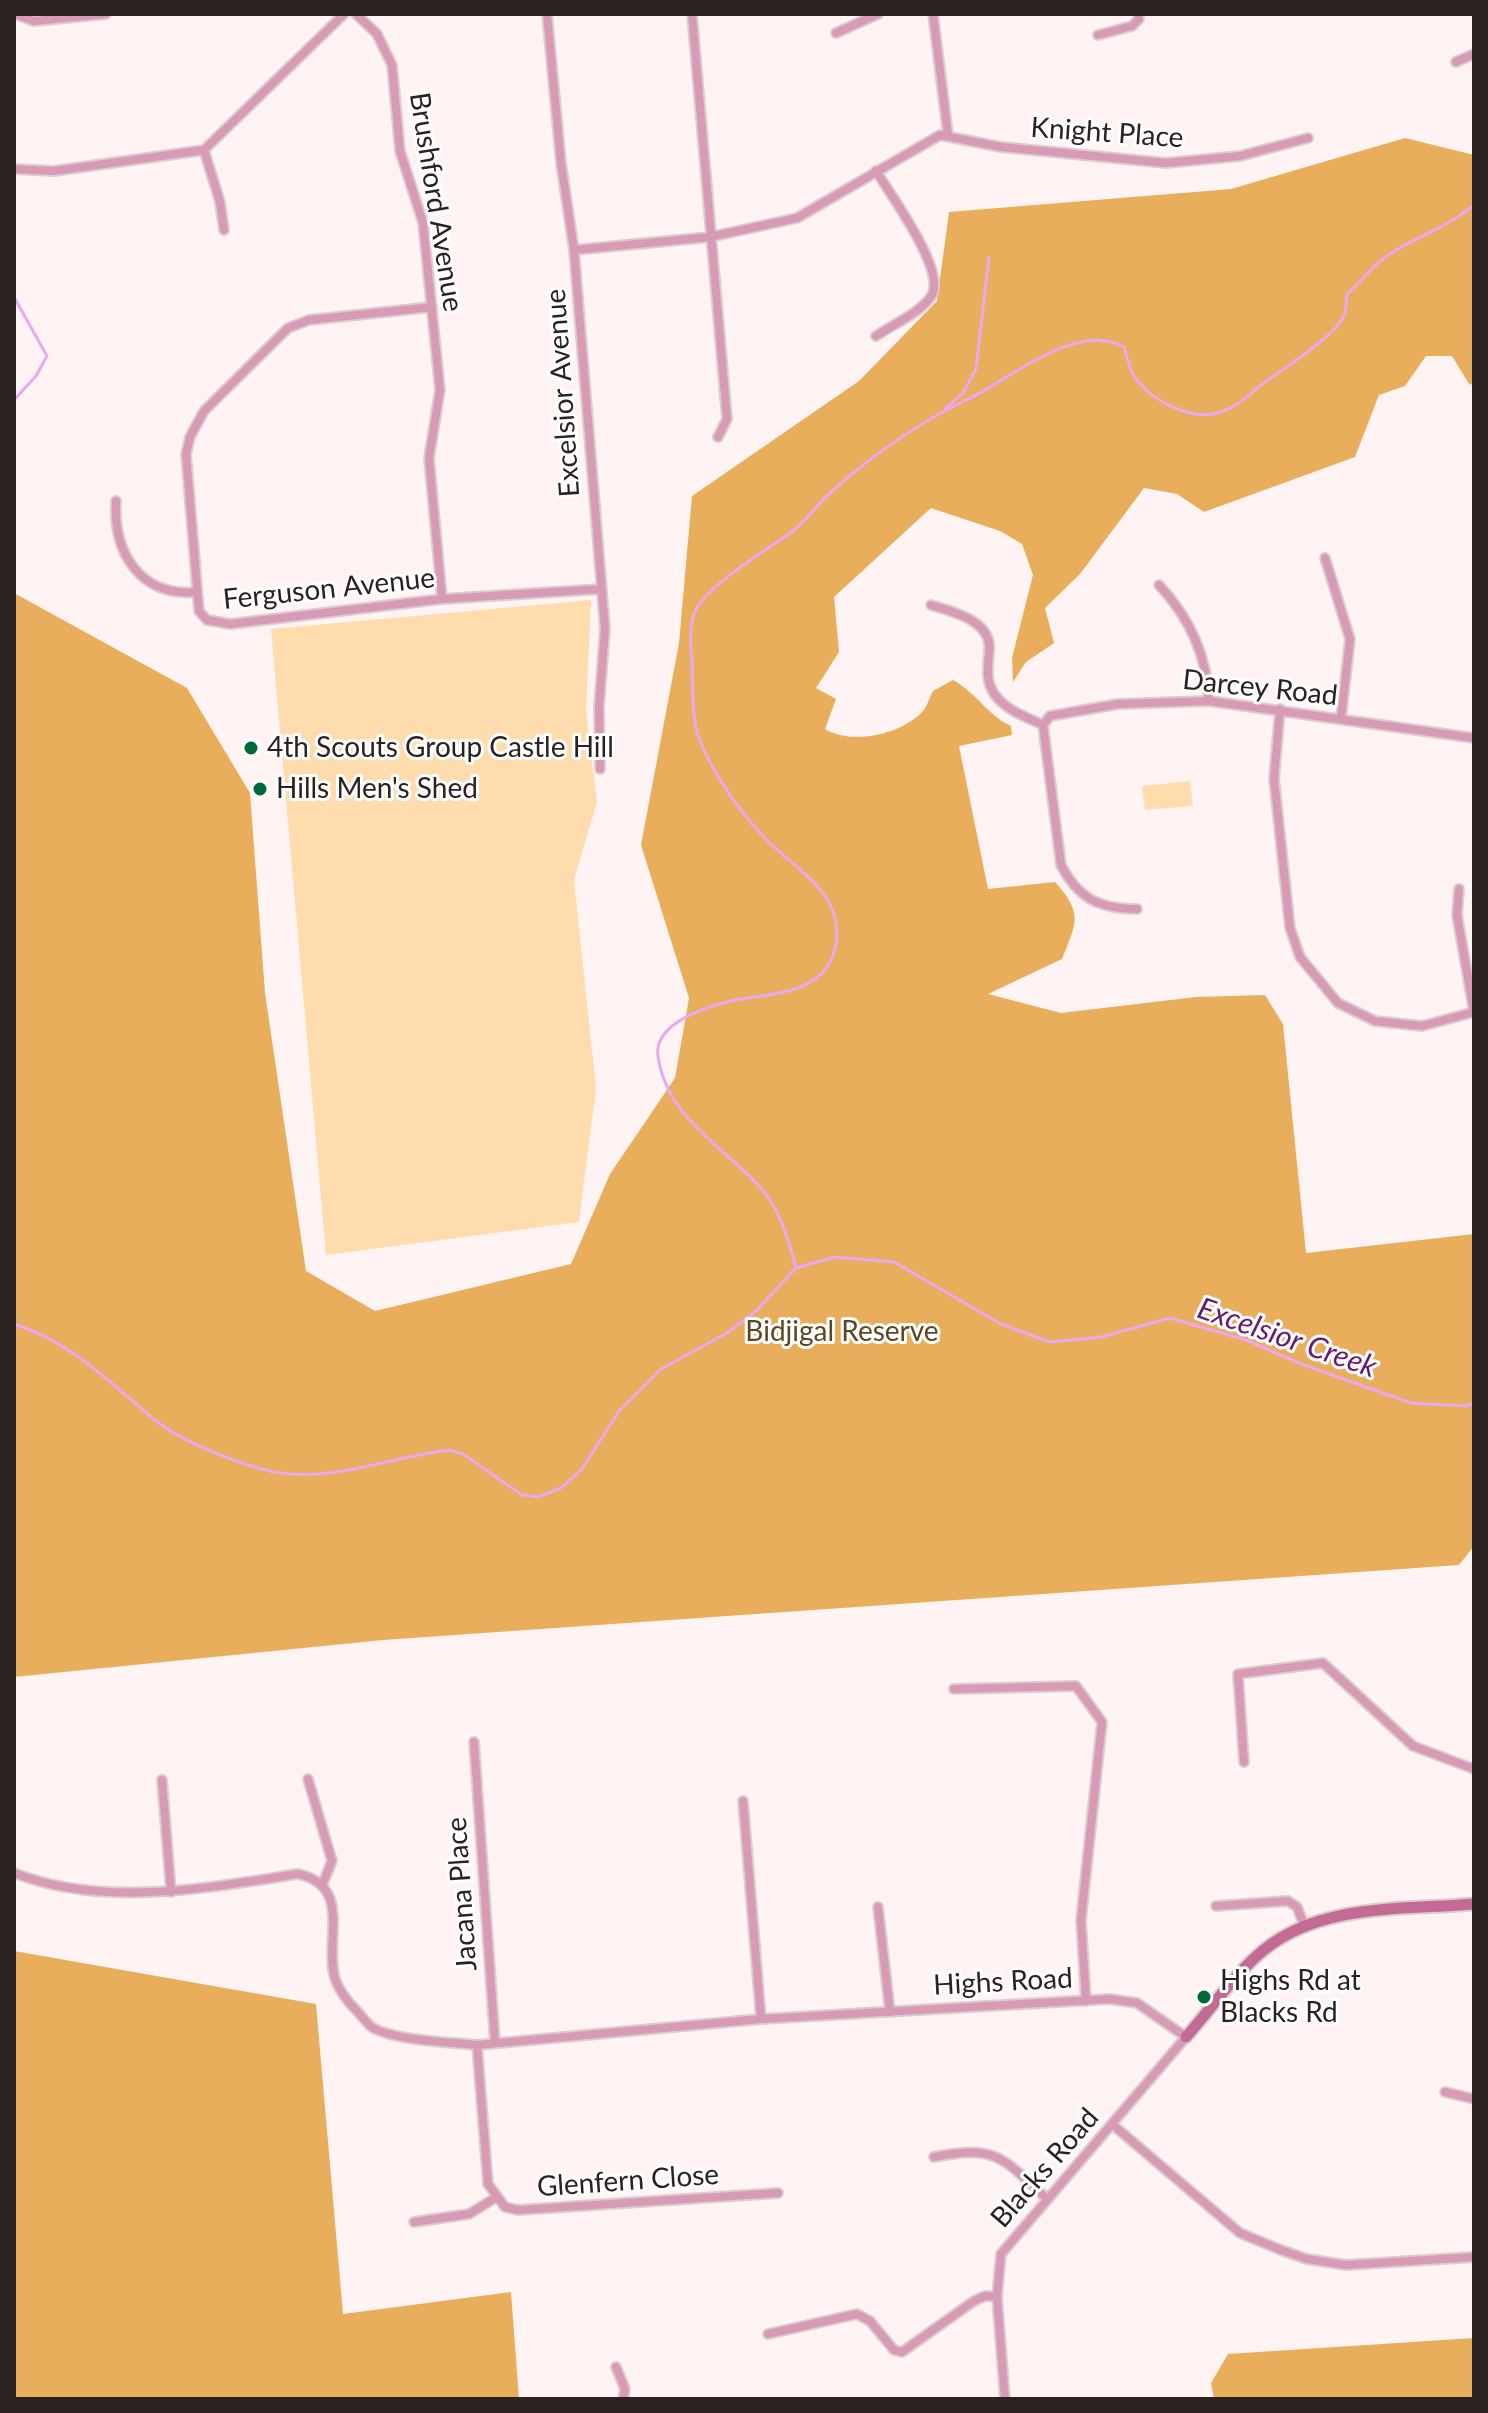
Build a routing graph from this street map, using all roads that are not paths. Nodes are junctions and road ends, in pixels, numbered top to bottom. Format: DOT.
graph roads {
  1 [pos="15,14"];
  2 [pos="106,14"];
  3 [pos="344,14"];
  4 [pos="356,14"];
  5 [pos="547,14"];
  6 [pos="692,14"];
  7 [pos="878,14"];
  8 [pos="933,14"];
  9 [pos="1138,14"];
  10 [pos="836,33"];
  11 [pos="1098,35"];
  12 [pos="1474,54"];
  13 [pos="1456,62"];
  14 [pos="948,135"];
  15 [pos="1308,138"];
  16 [pos="204,150"];
  17 [pos="14,169"];
  18 [pos="876,171"];
  19 [pos="224,230"];
  20 [pos="710,237"];
  21 [pos="574,250"];
  22 [pos="432,307"];
  23 [pos="876,336"];
  24 [pos="718,437"];
  25 [pos="116,501"];
  26 [pos="1325,558"];
  27 [pos="1159,585"];
  28 [pos="602,589"];
  29 [pos="197,592"];
  30 [pos="442,599"];
  31 [pos="931,605"];
  32 [pos="1209,701"];
  33 [pos="1280,709"];
  34 [pos="1341,718"];
  35 [pos="1043,725"];
  36 [pos="1474,738"];
  37 [pos="600,769"];
  38 [pos="1459,889"];
  39 [pos="1137,909"];
  40 [pos="1474,1012"];
  41 [pos="954,1689"];
  42 [pos="474,1742"];
  43 [pos="1244,1762"];
  44 [pos="1474,1769"];
  45 [pos="308,1779"];
  46 [pos="162,1780"];
  47 [pos="743,1801"];
  48 [pos="14,1873"];
  49 [pos="323,1883"];
  50 [pos="171,1892"];
  51 [pos="1474,1904"];
  52 [pos="1216,1906"];
  53 [pos="878,1907"];
  54 [pos="1304,1925"];
  55 [pos="1086,2001"];
  56 [pos="890,2012"];
  57 [pos="761,2019"];
  58 [pos="1186,2037"];
  59 [pos="495,2042"];
  60 [pos="477,2045"];
  61 [pos="1445,2092"];
  62 [pos="1474,2099"];
  63 [pos="1113,2125"];
  64 [pos="934,2157"];
  65 [pos="778,2193"];
  66 [pos="495,2198"];
  67 [pos="1047,2199"];
  68 [pos="414,2222"];
  69 [pos="1474,2257"];
  70 [pos="997,2297"];
  71 [pos="768,2334"];
  72 [pos="616,2367"];
  73 [pos="623,2399"];
  74 [pos="1005,2399"];
  1 -- 2 [label="street"];
  3 -- 16 [label="street"];
  4 -- 22 [label="street, Brushford Avenue"];
  5 -- 21 [label="street, Excelsior Avenue"];
  6 -- 20 [label="street"];
  7 -- 10 [label="street"];
  8 -- 14 [label="street"];
  9 -- 11 [label="street"];
  12 -- 13 [label="street"];
  14 -- 15 [label="street, Knight Place"];
  14 -- 18 [label="street"];
  16 -- 17 [label="street"];
  16 -- 19 [label="street"];
  18 -- 20 [label="street"];
  18 -- 23 [label="street"];
  20 -- 21 [label="street"];
  20 -- 24 [label="street"];
  21 -- 28 [label="street, Excelsior Avenue"];
  22 -- 29 [label="street, Ferguson Avenue"];
  22 -- 30 [label="street, Brushford Avenue"];
  25 -- 29 [label="street"];
  26 -- 34 [label="street"];
  27 -- 32 [label="street"];
  28 -- 30 [label="street, Ferguson Avenue"];
  28 -- 37 [label="street, Excelsior Avenue"];
  29 -- 30 [label="street, Ferguson Avenue"];
  31 -- 35 [label="street"];
  32 -- 33 [label="street, Darcey Road"];
  32 -- 35 [label="street, Darcey Road"];
  33 -- 34 [label="street, Darcey Road"];
  33 -- 40 [label="street"];
  34 -- 36 [label="street, Darcey Road"];
  35 -- 39 [label="street"];
  38 -- 40 [label="street"];
  41 -- 55 [label="street"];
  42 -- 59 [label="street, Jacana Place"];
  43 -- 44 [label="street"];
  45 -- 49 [label="street, Highs Road"];
  46 -- 50 [label="street"];
  47 -- 57 [label="street"];
  48 -- 50 [label="street"];
  49 -- 50 [label="street"];
  49 -- 60 [label="street, Highs Road"];
  51 -- 54 [label="street"];
  52 -- 54 [label="street"];
  53 -- 56 [label="street"];
  54 -- 58 [label="street"];
  55 -- 56 [label="street, Highs Road"];
  55 -- 58 [label="street, Highs Road"];
  56 -- 57 [label="street, Highs Road"];
  57 -- 59 [label="street, Highs Road"];
  58 -- 63 [label="street, Blacks Road"];
  59 -- 60 [label="street, Highs Road"];
  60 -- 66 [label="street"];
  61 -- 62 [label="street"];
  63 -- 67 [label="street, Blacks Road"];
  63 -- 69 [label="street"];
  64 -- 67 [label="street"];
  65 -- 66 [label="street, Glenfern Close"];
  66 -- 68 [label="street"];
  67 -- 70 [label="street, Blacks Road"];
  70 -- 71 [label="street"];
  70 -- 74 [label="street, Blacks Road"];
  72 -- 73 [label="street"];
}
